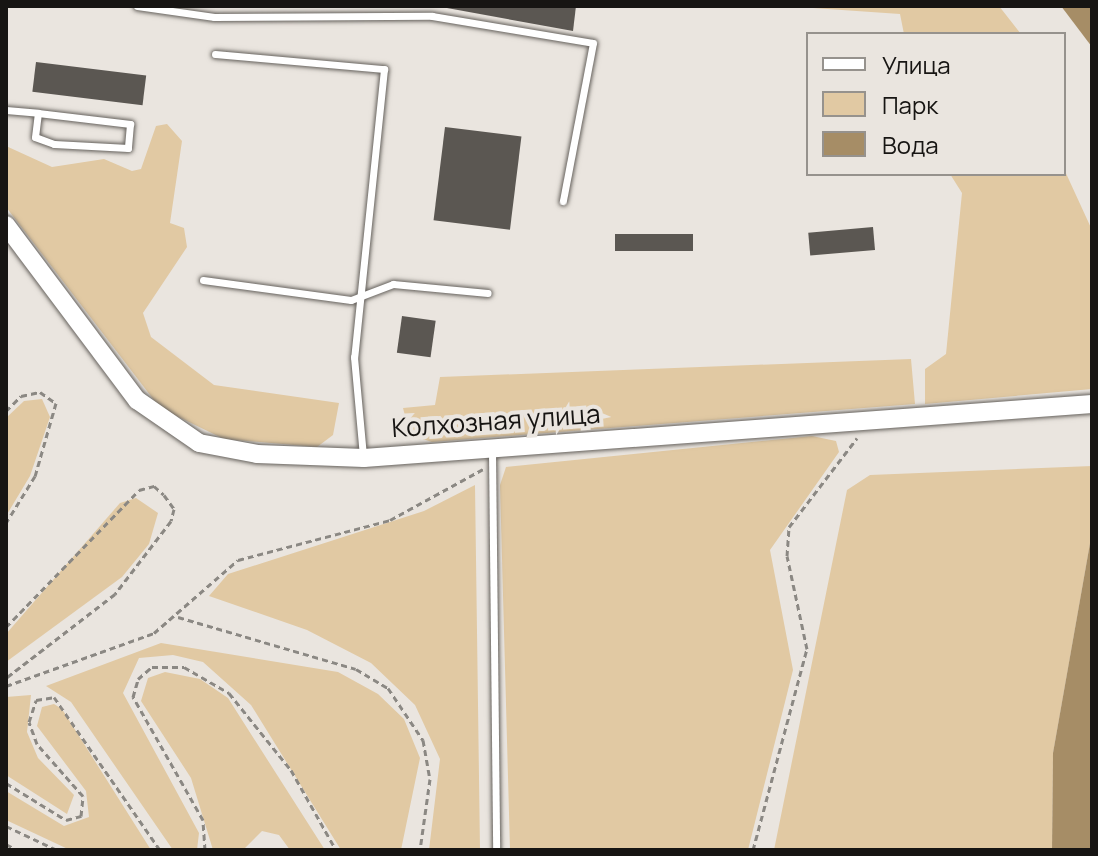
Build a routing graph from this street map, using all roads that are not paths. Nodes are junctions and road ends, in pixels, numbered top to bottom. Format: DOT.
graph roads {
  1 [pos="137,6"];
  2 [pos="216,6"];
  3 [pos="434,6"];
  4 [pos="432,16"];
  5 [pos="214,17"];
  6 [pos="215,54"];
  7 [pos="6,110"];
  8 [pos="38,113"];
  9 [pos="563,201"];
  10 [pos="6,225"];
  11 [pos="203,280"];
  12 [pos="488,293"];
  13 [pos="360,296"];
  14 [pos="1092,404"];
  15 [pos="492,455"];
  16 [pos="364,458"];
  17 [pos="496,850"];
  1 -- 5 [label="lane"];
  2 -- 5 [label="lane"];
  3 -- 4 [label="lane"];
  4 -- 5 [label="lane"];
  4 -- 9 [label="lane"];
  6 -- 13 [label="lane"];
  7 -- 8 [label="lane"];
  8 -- 8 [label="lane"];
  10 -- 16 [label="main road, Колхозная улица"];
  11 -- 13 [label="lane"];
  12 -- 13 [label="lane"];
  13 -- 16 [label="lane"];
  14 -- 15 [label="main road, Колхозная улица"];
  15 -- 16 [label="main road, Колхозная улица"];
  15 -- 17 [label="lane"];
}
